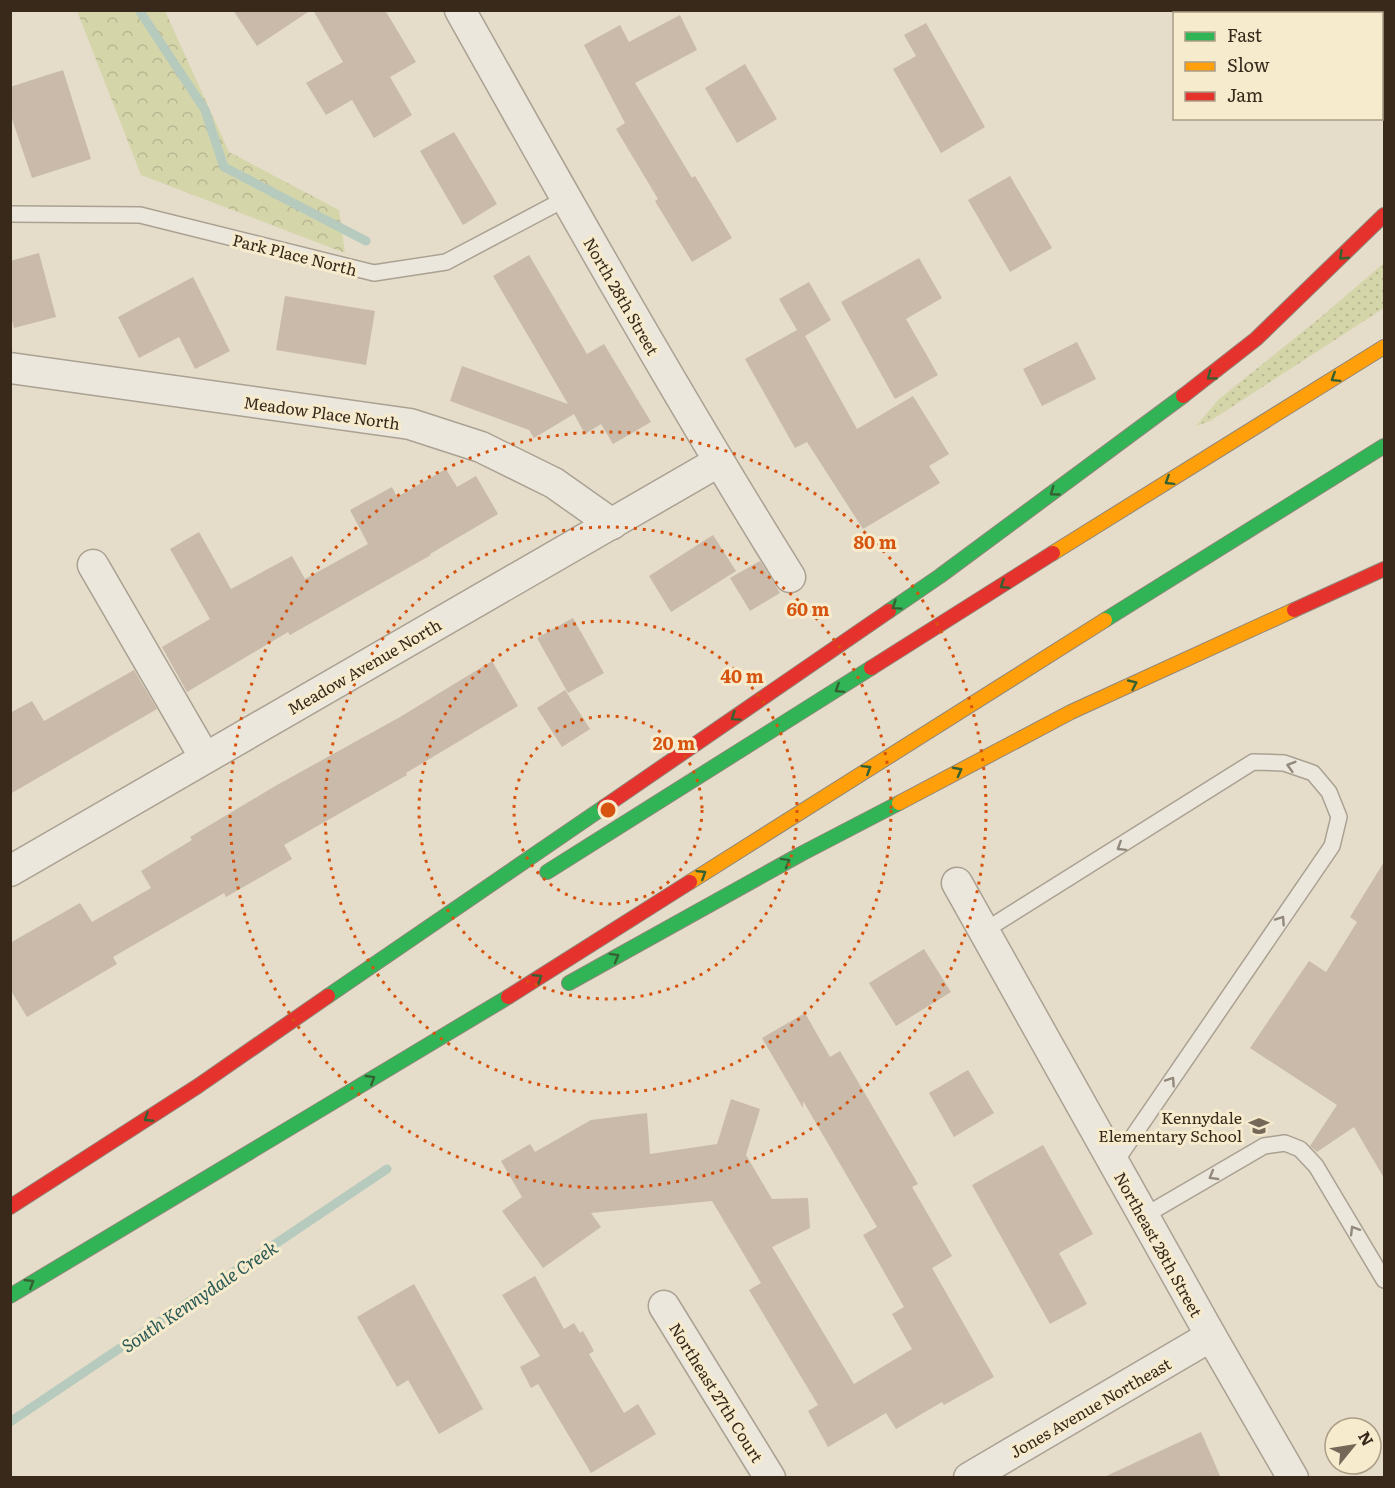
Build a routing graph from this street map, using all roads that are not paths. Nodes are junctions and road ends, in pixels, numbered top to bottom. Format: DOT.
graph roads {
  1 [pos="460,10"];
  2 [pos="565,199"];
  3 [pos="10,214"];
  4 [pos="1384,215"];
  5 [pos="1384,348"];
  6 [pos="10,368"];
  7 [pos="1384,446"];
  8 [pos="718,462"];
  9 [pos="612,524"];
  10 [pos="93,565"];
  11 [pos="1384,569"];
  12 [pos="790,577"];
  13 [pos="205,758"];
  14 [pos="10,872"];
  15 [pos="532,881"];
  16 [pos="957,883"];
  17 [pos="984,931"];
  18 [pos="420,950"];
  19 [pos="561,987"];
  20 [pos="436,1056"];
  21 [pos="198,1086"];
  22 [pos="1114,1164"];
  23 [pos="10,1207"];
  24 [pos="1144,1216"];
  25 [pos="50,1271"];
  26 [pos="1384,1280"];
  27 [pos="10,1296"];
  28 [pos="664,1306"];
  29 [pos="1210,1336"];
  30 [pos="1004,1468"];
  31 [pos="770,1478"];
  32 [pos="969,1478"];
  33 [pos="1293,1478"];
  1 -- 2 [label="street, North 28th Street"];
  2 -- 3 [label="lane, Park Place North"];
  2 -- 8 [label="street, North 28th Street"];
  4 -- 21 [label="highway, one-way"];
  5 -- 15 [label="highway, one-way"];
  6 -- 9 [label="street, Meadow Place North"];
  25 -- 7 [label="highway, one-way"];
  8 -- 9 [label="street, Meadow Avenue North"];
  8 -- 12 [label="street, North 28th Street"];
  9 -- 13 [label="street, Meadow Avenue North"];
  10 -- 13 [label="street"];
  19 -- 11 [label="highway, one-way"];
  13 -- 14 [label="street, Meadow Avenue North"];
  16 -- 17 [label="street, Northeast 28th Street"];
  17 -- 22 [label="street, Northeast 28th Street"];
  22 -- 17 [label="lane, one-way"];
  18 -- 21 [label="highway"];
  20 -- 25 [label="highway"];
  21 -- 23 [label="highway, one-way"];
  22 -- 24 [label="street, Northeast 28th Street"];
  26 -- 24 [label="lane, one-way"];
  24 -- 29 [label="street, Northeast 28th Street"];
  27 -- 25 [label="highway, one-way"];
  28 -- 31 [label="street, Northeast 27th Court"];
  29 -- 30 [label="street, Jones Avenue Northeast"];
  29 -- 33 [label="street, Northeast 28th Street"];
  30 -- 32 [label="street, Jones Avenue Northeast"];
}
